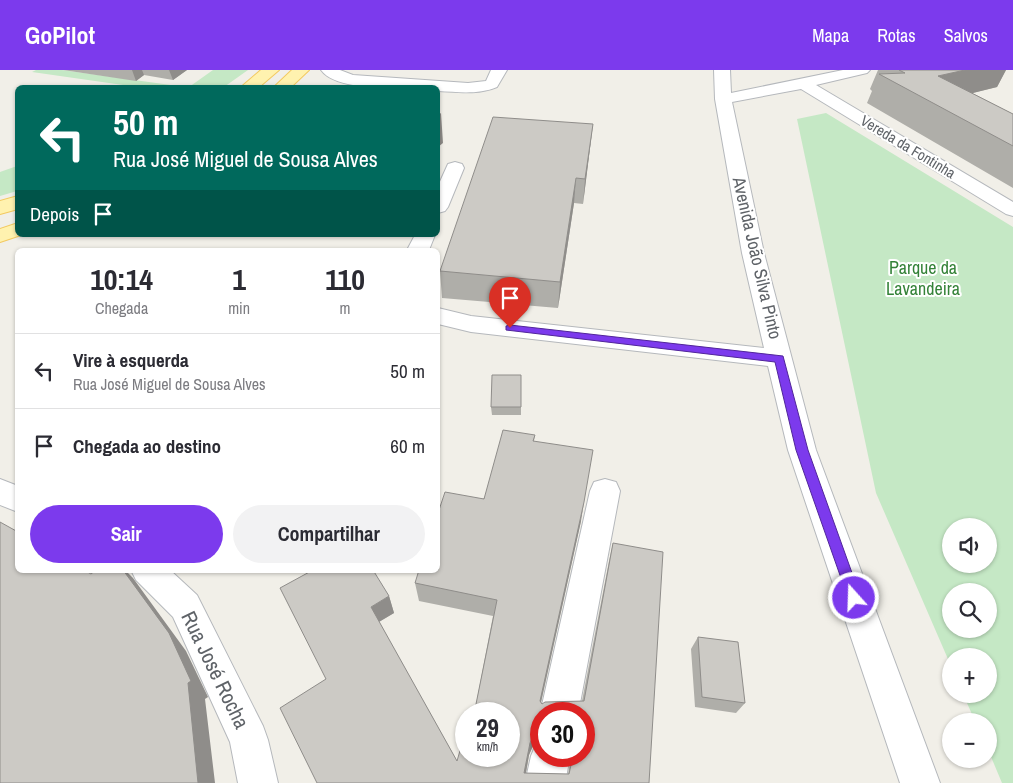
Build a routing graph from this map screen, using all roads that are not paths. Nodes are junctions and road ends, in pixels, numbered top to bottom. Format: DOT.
graph roads {
  1 [pos="271,70"];
  2 [pos="301,70"];
  3 [pos="329,70"];
  4 [pos="499,70"];
  5 [pos="722,70"];
  6 [pos="862,70"];
  7 [pos="803,84"];
  8 [pos="251,85"];
  9 [pos="284,85"];
  10 [pos="424,85"];
  11 [pos="440,86"];
  12 [pos="723,99"];
  13 [pos="454,168"];
  14 [pos="440,202"];
  15 [pos="15,203"];
  16 [pos="0,208"];
  17 [pos="1013,210"];
  18 [pos="15,211"];
  19 [pos="0,217"];
  20 [pos="15,229"];
  21 [pos="15,229"];
  22 [pos="0,232"];
  23 [pos="0,236"];
  24 [pos="440,316"];
  25 [pos="779,358"];
  26 [pos="0,491"];
  27 [pos="604,491"];
  28 [pos="15,498"];
  29 [pos="150,573"];
  30 [pos="561,702"];
  31 [pos="549,767"];
  32 [pos="258,783"];
  33 [pos="545,783"];
  34 [pos="920,783"];
  1 -- 8 [label="main road"];
  2 -- 9 [label="main road"];
  3 -- 10 [label="street"];
  4 -- 11 [label="street"];
  5 -- 12 [label="street, Avenida João Silva Pinto"];
  6 -- 7 [label="street"];
  7 -- 12 [label="street"];
  7 -- 17 [label="street, Vereda da Fontinha"];
  12 -- 25 [label="street, Avenida João Silva Pinto"];
  13 -- 14 [label="street"];
  15 -- 16 [label="main road"];
  18 -- 19 [label="main road"];
  20 -- 22 [label="main road"];
  21 -- 23 [label="main road"];
  24 -- 25 [label="street"];
  25 -- 34 [label="street, Avenida João Silva Pinto"];
  26 -- 28 [label="street"];
  27 -- 30 [label="street"];
  29 -- 32 [label="street, Rua José Rocha"];
  31 -- 33 [label="street"];
}
